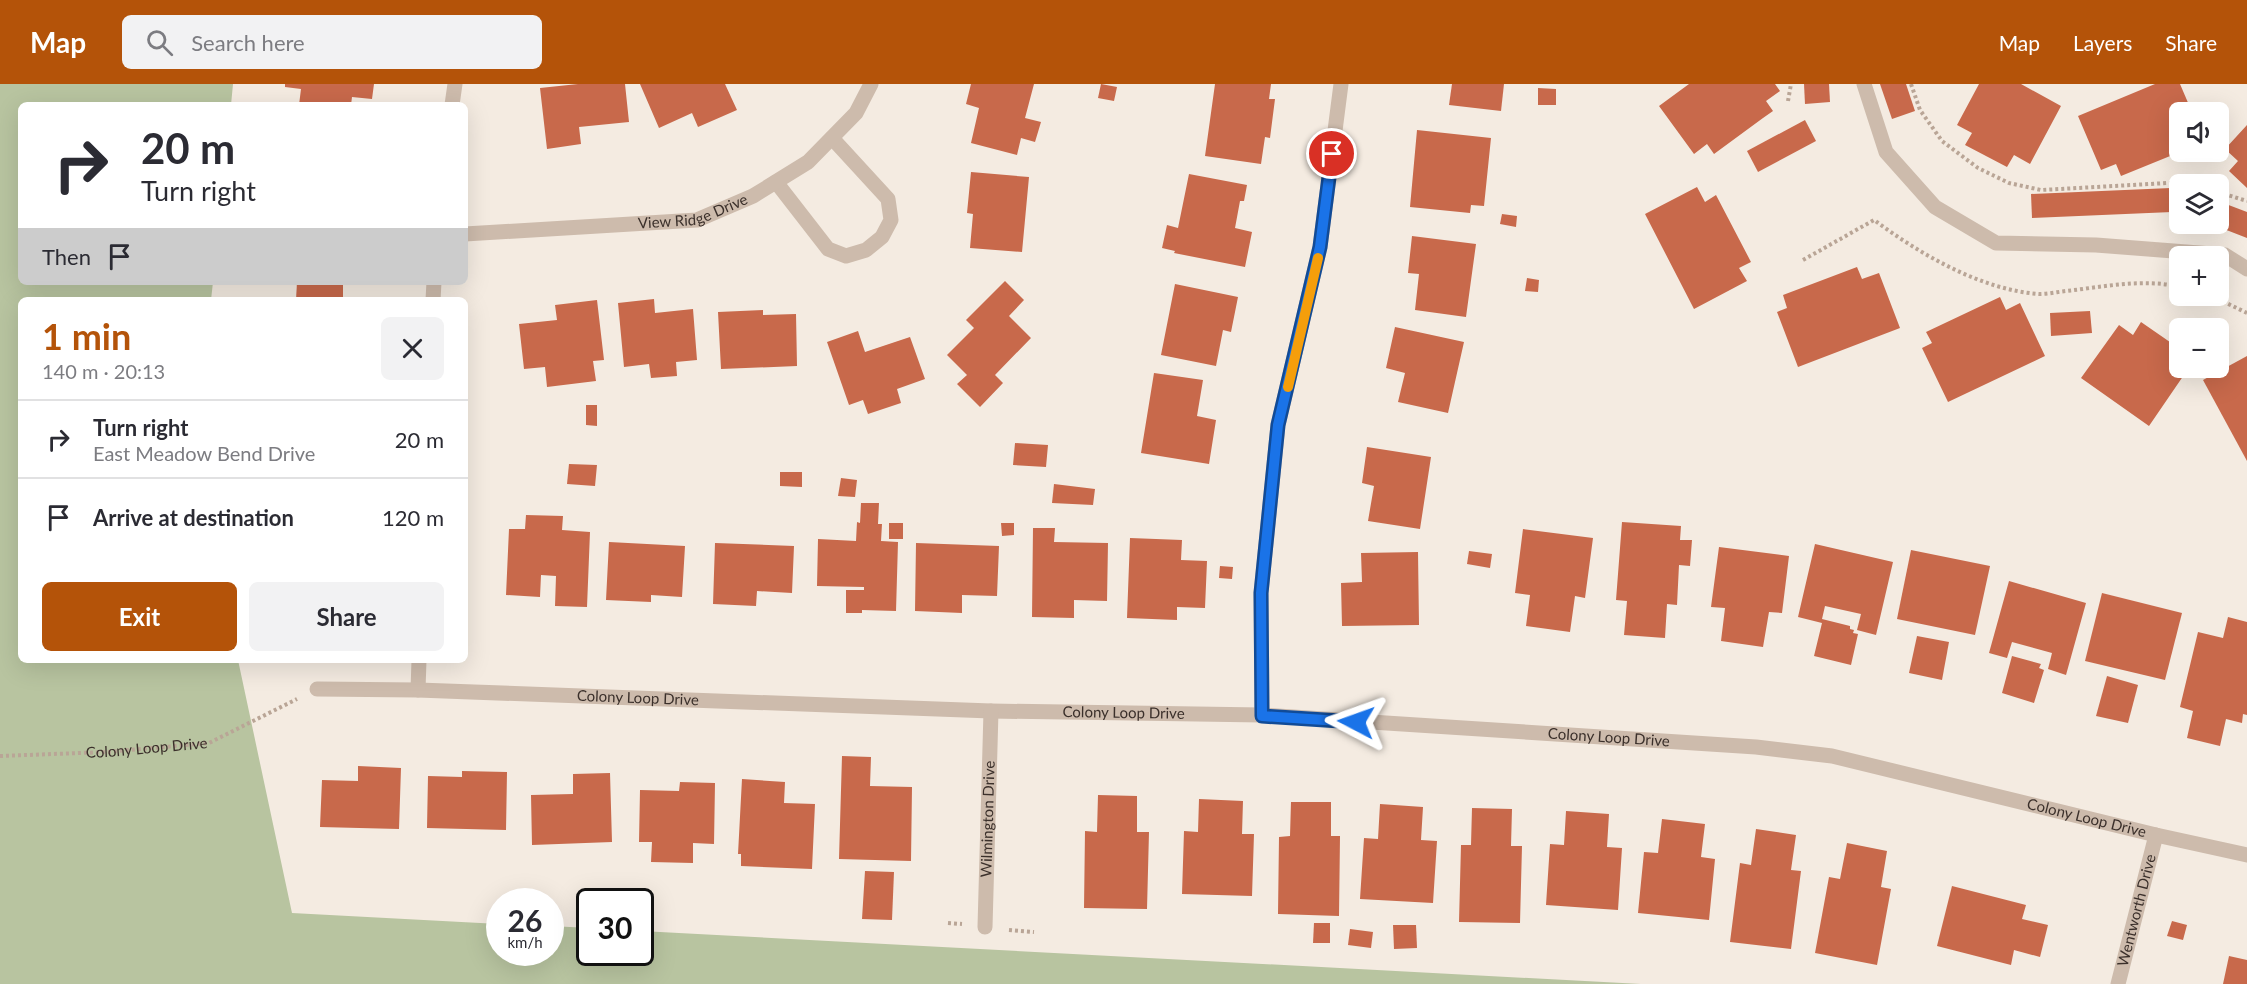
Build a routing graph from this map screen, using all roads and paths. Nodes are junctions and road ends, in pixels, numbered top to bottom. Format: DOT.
graph roads {
  1 [pos="455,84"];
  2 [pos="871,84"];
  3 [pos="1341,84"];
  4 [pos="1791,84"];
  5 [pos="1864,84"];
  6 [pos="1911,84"];
  7 [pos="1788,101"];
  8 [pos="452,102"];
  9 [pos="832,138"];
  10 [pos="776,182"];
  11 [pos="2169,183"];
  12 [pos="2229,195"];
  13 [pos="2247,201"];
  14 [pos="468,234"];
  15 [pos="2247,269"];
  16 [pos="2229,304"];
  17 [pos="2247,313"];
  18 [pos="419,663"];
  19 [pos="317,689"];
  20 [pos="418,690"];
  21 [pos="991,711"];
  22 [pos="1262,716"];
  23 [pos="0,756"];
  24 [pos="2156,835"];
  25 [pos="2247,855"];
  26 [pos="985,927"];
  27 [pos="2118,984"];
  1 -- 8 [label="street"];
  2 -- 9 [label="street, View Ridge Drive"];
  3 -- 22 [label="street"];
  4 -- 7 [label="path"];
  5 -- 15 [label="street"];
  6 -- 11 [label="path"];
  9 -- 10 [label="street, View Ridge Drive"];
  9 -- 10 [label="street"];
  10 -- 14 [label="street, View Ridge Drive"];
  12 -- 13 [label="path"];
  16 -- 17 [label="path"];
  18 -- 20 [label="street"];
  19 -- 20 [label="street, Colony Loop Drive"];
  19 -- 23 [label="path, Colony Loop Drive"];
  20 -- 21 [label="street, Colony Loop Drive"];
  21 -- 22 [label="street, Colony Loop Drive"];
  21 -- 26 [label="street, Wilmington Drive"];
  22 -- 24 [label="street, Colony Loop Drive"];
  24 -- 25 [label="street, Colony Loop Drive"];
  24 -- 27 [label="street, Wentworth Drive"];
}
